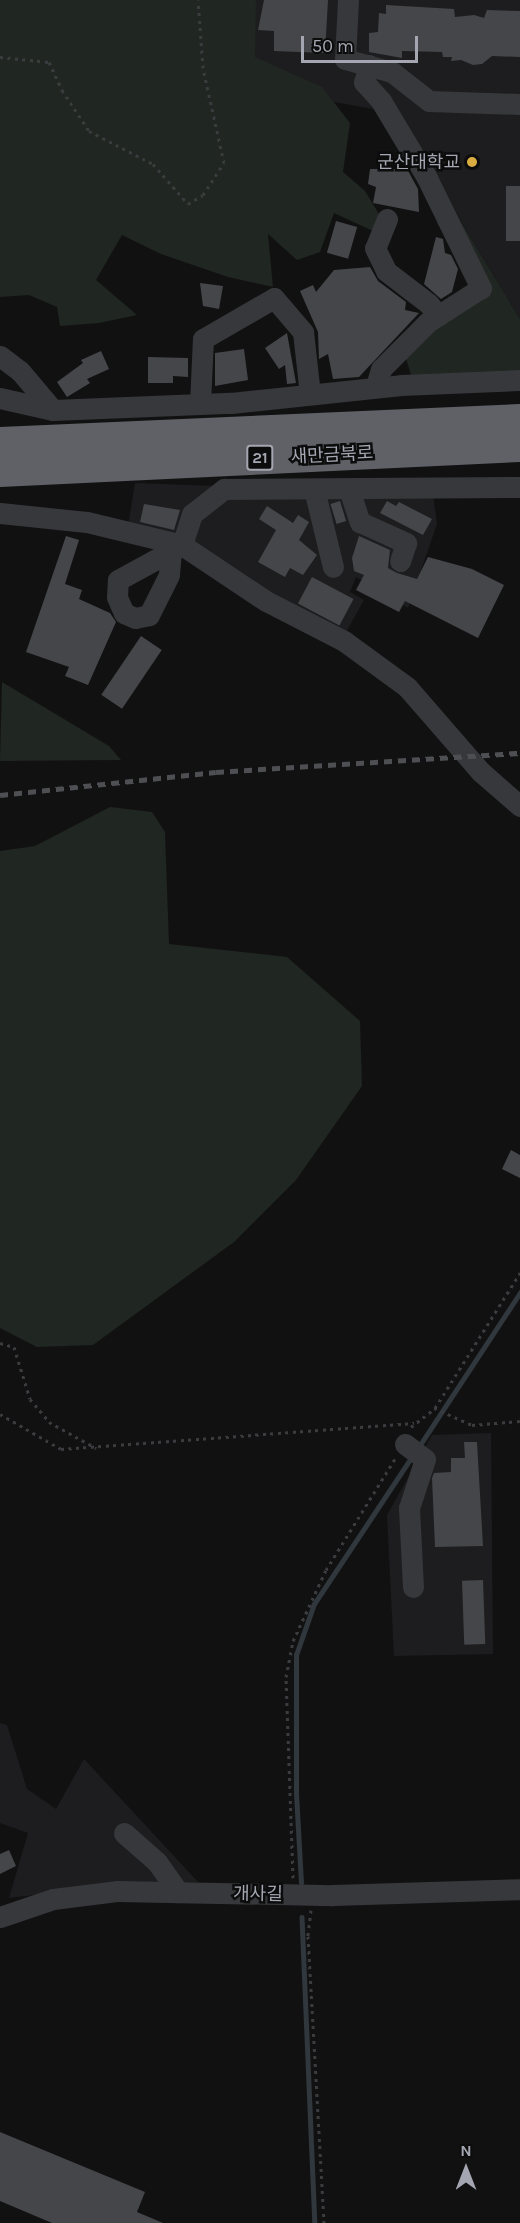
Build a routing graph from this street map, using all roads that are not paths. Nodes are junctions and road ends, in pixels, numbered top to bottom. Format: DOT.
graph roads {
  1 [pos="348,0"];
  2 [pos="369,65"];
  3 [pos="520,105"];
  4 [pos="387,219"];
  5 [pos="438,316"];
  6 [pos="0,356"];
  7 [pos="520,380"];
  8 [pos="376,387"];
  9 [pos="310,394"];
  10 [pos="0,398"];
  11 [pos="200,404"];
  12 [pos="53,410"];
  13 [pos="514,419"];
  14 [pos="0,443"];
  15 [pos="520,446"];
  16 [pos="430,450"];
  17 [pos="520,461"];
  18 [pos="0,471"];
  19 [pos="520,487"];
  20 [pos="314,489"];
  21 [pos="349,489"];
  22 [pos="0,513"];
  23 [pos="177,548"];
  24 [pos="400,561"];
  25 [pos="333,567"];
  26 [pos="520,806"];
  27 [pos="413,1449"];
  28 [pos="413,1587"];
  29 [pos="124,1833"];
  30 [pos="520,1888"];
  31 [pos="178,1892"];
  32 [pos="0,1917"];
  1 -- 2 [label="street"];
  2 -- 3 [label="street"];
  2 -- 5 [label="street"];
  4 -- 5 [label="street"];
  5 -- 8 [label="street"];
  6 -- 12 [label="street"];
  7 -- 8 [label="street"];
  8 -- 9 [label="street"];
  9 -- 11 [label="street"];
  9 -- 11 [label="street"];
  10 -- 12 [label="street"];
  11 -- 12 [label="street"];
  13 -- 14 [label="highway, 새만금북로 / 21"];
  15 -- 16 [label="highway, 새만금북로 / 21"];
  16 -- 17 [label="highway"];
  16 -- 18 [label="highway, 새만금북로 / 21"];
  19 -- 21 [label="street"];
  20 -- 21 [label="street"];
  20 -- 23 [label="street"];
  20 -- 25 [label="street"];
  21 -- 24 [label="street"];
  22 -- 23 [label="street"];
  23 -- 26 [label="street"];
  27 -- 28 [label="street"];
  29 -- 31 [label="street"];
  30 -- 31 [label="street, 개사길"];
  31 -- 32 [label="street, 개사길"];
}
